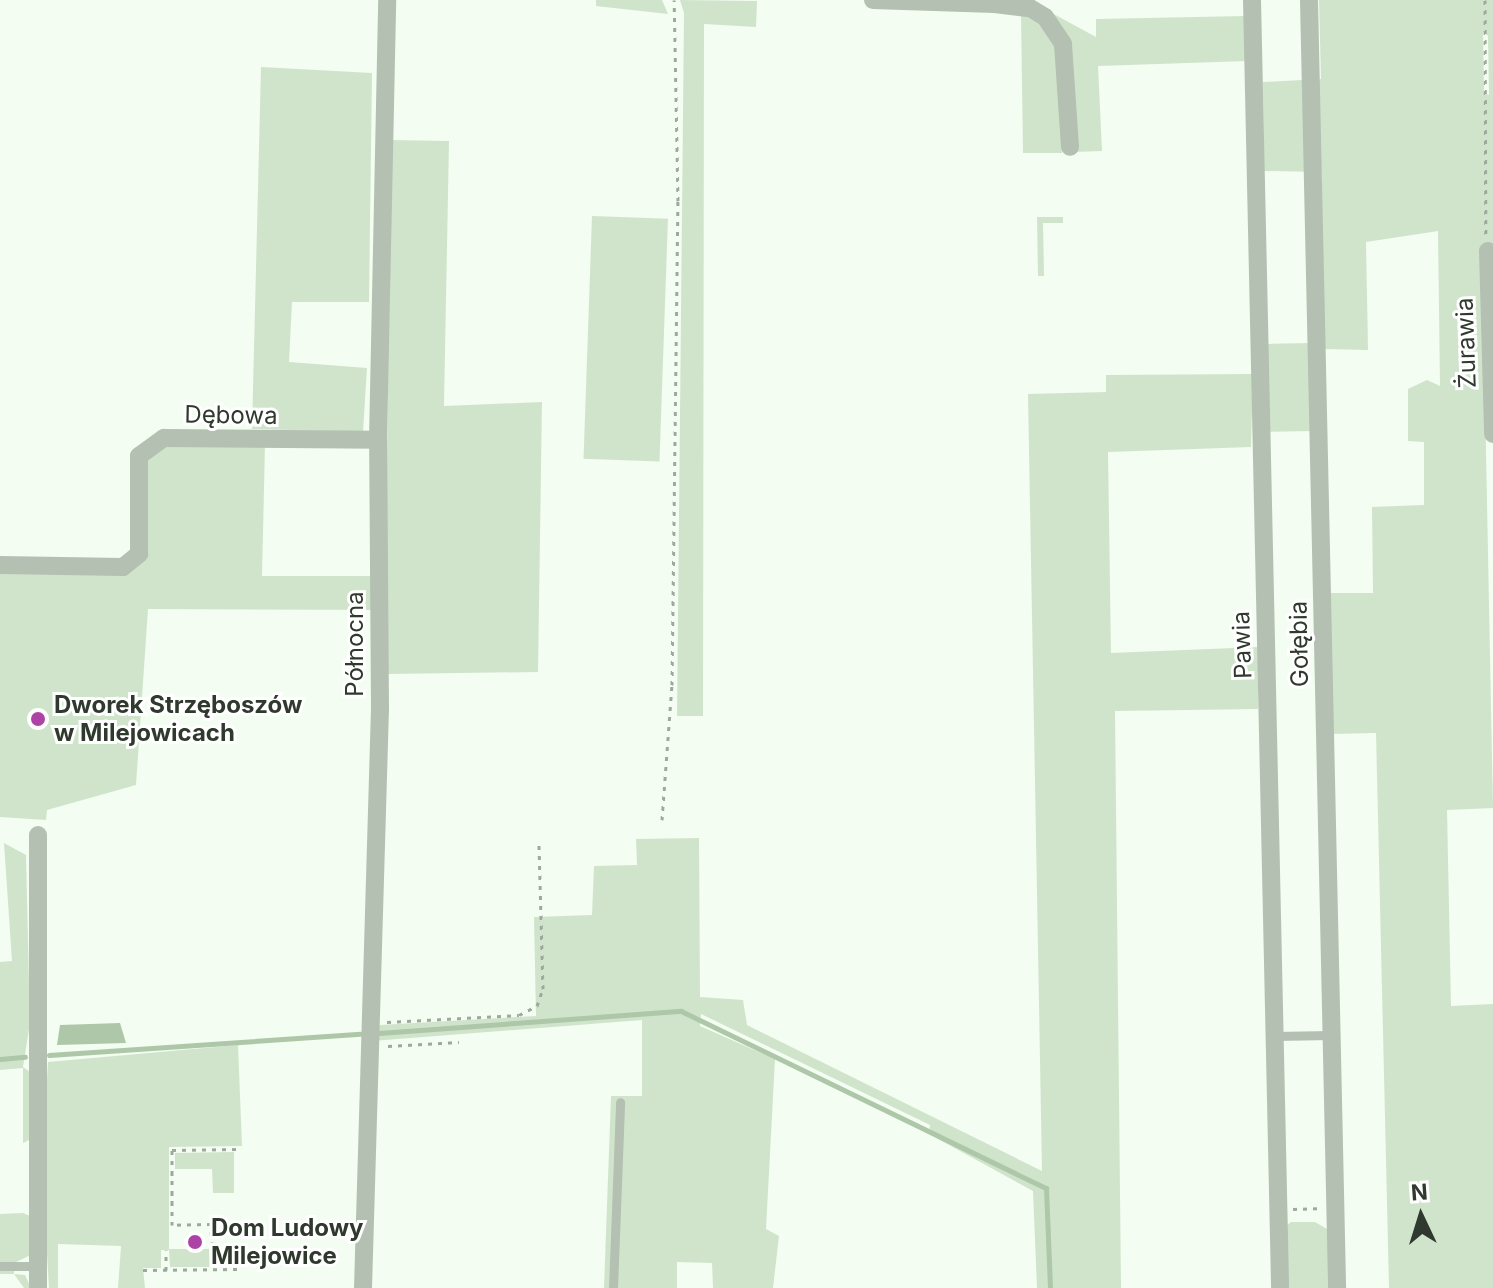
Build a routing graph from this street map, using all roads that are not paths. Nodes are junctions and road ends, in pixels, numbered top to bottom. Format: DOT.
graph roads {
  1 [pos="387,0"];
  2 [pos="873,0"];
  3 [pos="1252,0"];
  4 [pos="1309,0"];
  5 [pos="1070,147"];
  6 [pos="1488,251"];
  7 [pos="1493,434"];
  8 [pos="378,440"];
  9 [pos="0,565"];
  10 [pos="38,835"];
  11 [pos="1331,1035"];
  12 [pos="1275,1036"];
  13 [pos="620,1102"];
  14 [pos="0,1266"];
  15 [pos="37,1266"];
  16 [pos="38,1288"];
  17 [pos="363,1288"];
  18 [pos="613,1288"];
  19 [pos="1280,1288"];
  20 [pos="1337,1288"];
  1 -- 8 [label="street, Północna"];
  2 -- 5 [label="street"];
  3 -- 12 [label="street, Pawia"];
  4 -- 11 [label="street, Gołębia"];
  6 -- 7 [label="street, Żurawia"];
  8 -- 9 [label="street, Dębowa"];
  8 -- 17 [label="street, Północna"];
  10 -- 15 [label="street"];
  11 -- 12 [label="lane"];
  11 -- 20 [label="street, Gołębia"];
  12 -- 19 [label="street, Pawia"];
  13 -- 18 [label="lane"];
  14 -- 15 [label="lane"];
  15 -- 16 [label="street"];
}
